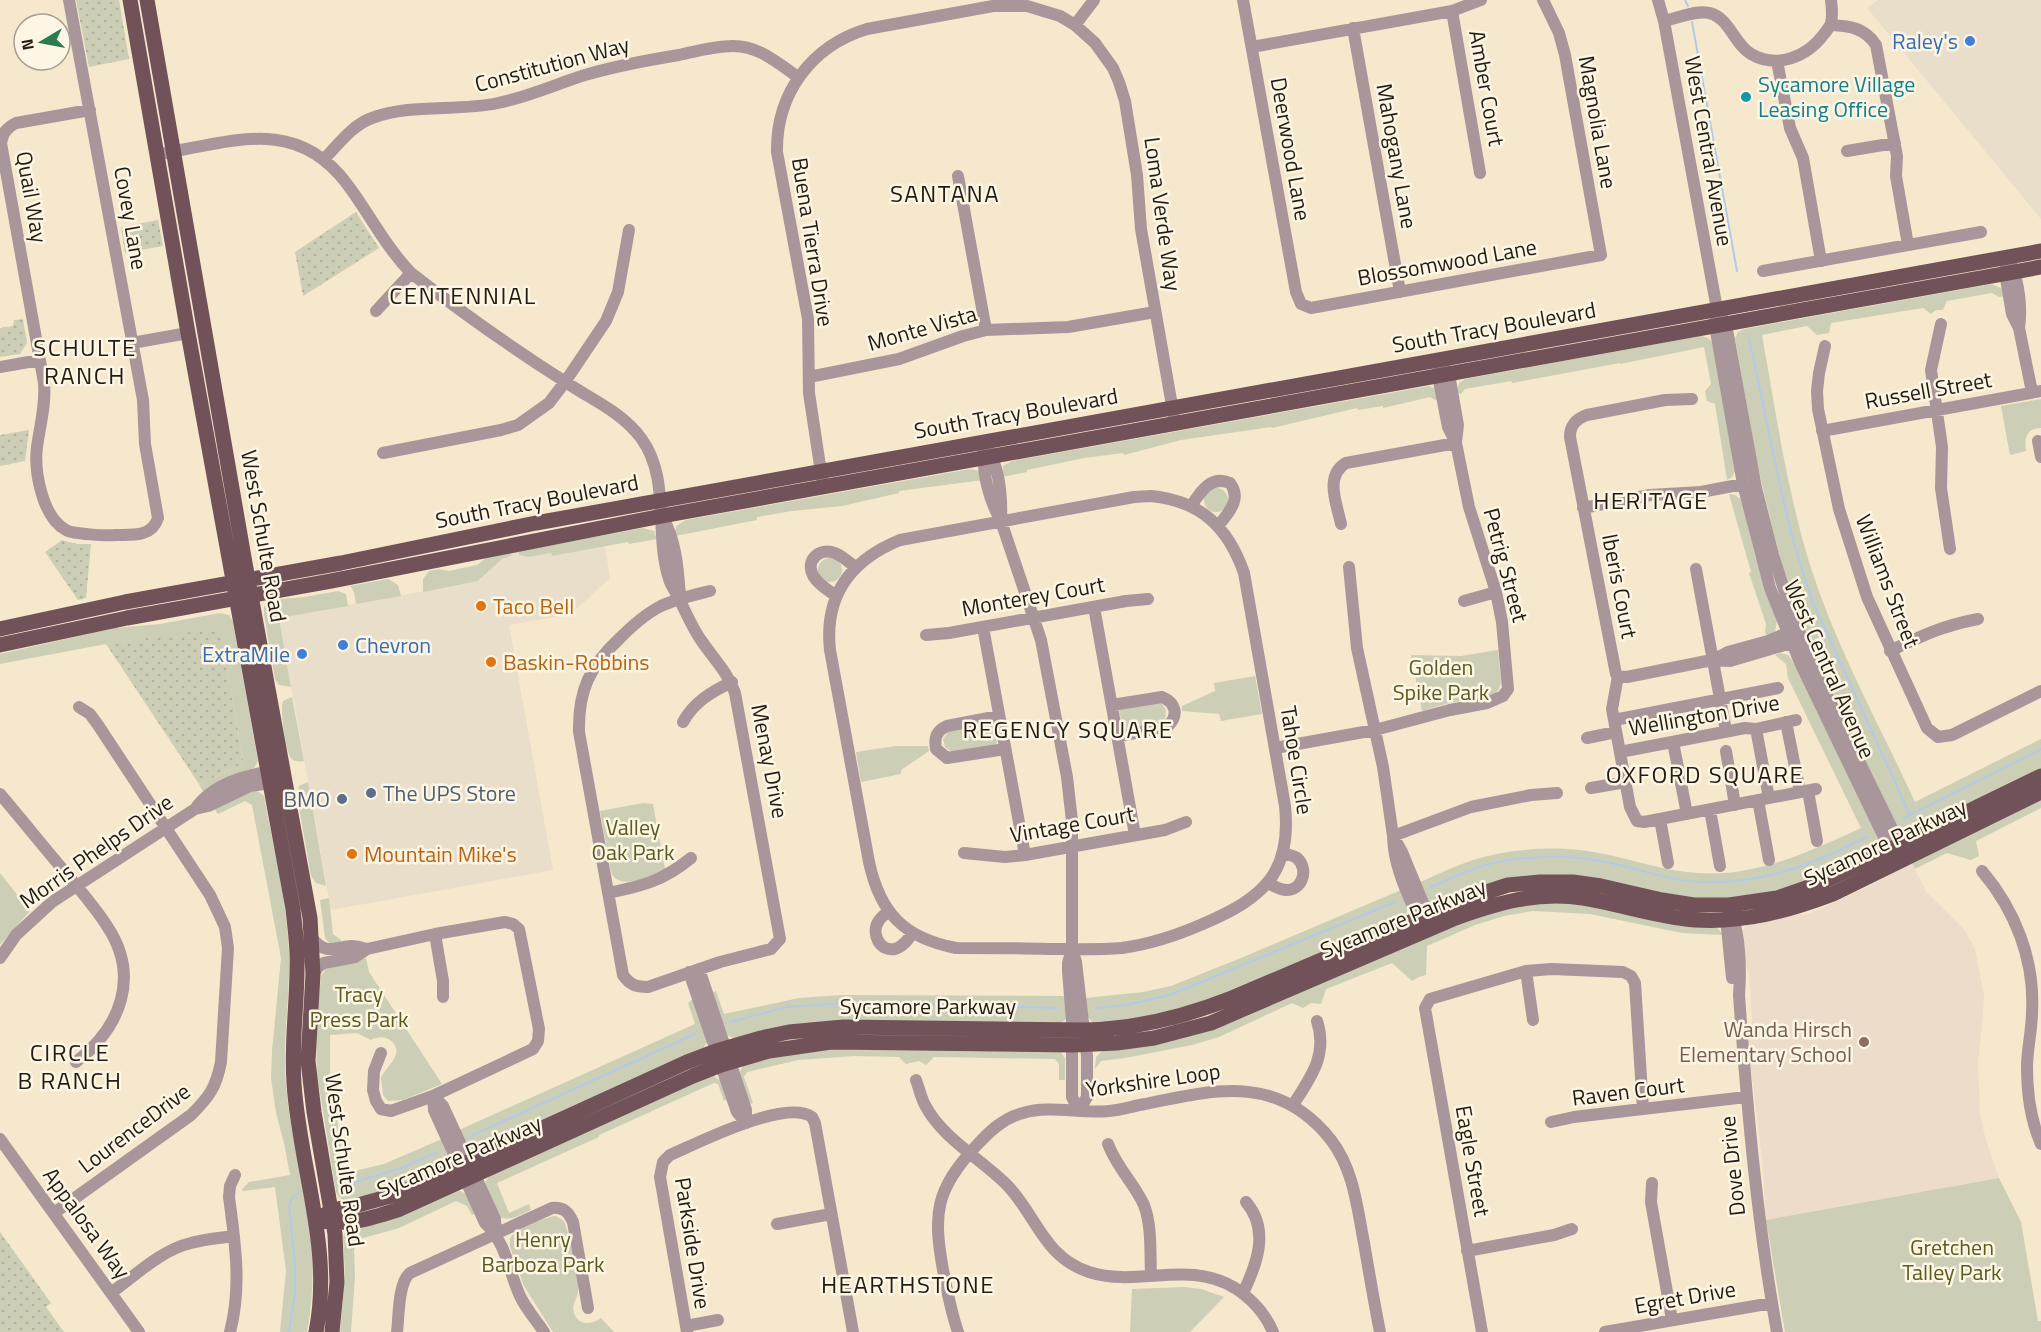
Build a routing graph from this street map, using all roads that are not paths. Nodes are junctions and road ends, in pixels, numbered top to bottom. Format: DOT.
graph roads {
  1 [pos="69,0"];
  2 [pos="130,0"];
  3 [pos="147,0"];
  4 [pos="1094,0"];
  5 [pos="1243,0"];
  6 [pos="1481,0"];
  7 [pos="1543,0"];
  8 [pos="1658,0"];
  9 [pos="1831,0"];
  10 [pos="992,3"];
  11 [pos="1452,11"];
  12 [pos="1664,21"];
  13 [pos="1075,25"];
  14 [pos="1831,25"];
  15 [pos="1353,28"];
  16 [pos="1252,46"];
  17 [pos="1776,61"];
  18 [pos="798,78"];
  19 [pos="90,110"];
  20 [pos="1895,143"];
  21 [pos="1847,151"];
  22 [pos="174,152"];
  23 [pos="158,155"];
  24 [pos="324,159"];
  25 [pos="1480,173"];
  26 [pos="958,176"];
  27 [pos="629,230"];
  28 [pos="1981,232"];
  29 [pos="1908,245"];
  30 [pos="2041,251"];
  31 [pos="1601,255"];
  32 [pos="2008,257"];
  33 [pos="1821,261"];
  34 [pos="2041,267"];
  35 [pos="1763,271"];
  36 [pos="411,273"];
  37 [pos="2009,273"];
  38 [pos="1400,292"];
  39 [pos="1301,304"];
  40 [pos="1717,309"];
  41 [pos="376,311"];
  42 [pos="1155,312"];
  43 [pos="1941,324"];
  44 [pos="1720,325"];
  45 [pos="986,330"];
  46 [pos="188,333"];
  47 [pos="132,343"];
  48 [pos="1825,346"];
  49 [pos="40,360"];
  50 [pos="1440,360"];
  51 [pos="0,367"];
  52 [pos="1444,375"];
  53 [pos="808,377"];
  54 [pos="565,382"];
  55 [pos="2036,392"];
  56 [pos="1692,399"];
  57 [pos="1172,408"];
  58 [pos="1936,410"];
  59 [pos="1175,424"];
  60 [pos="1822,431"];
  61 [pos="2038,441"];
  62 [pos="985,442"];
  63 [pos="1456,443"];
  64 [pos="383,453"];
  65 [pos="2041,457"];
  66 [pos="988,458"];
  67 [pos="822,479"];
  68 [pos="1743,484"];
  69 [pos="1191,506"];
  70 [pos="1583,508"];
  71 [pos="661,509"];
  72 [pos="1001,521"];
  73 [pos="1341,524"];
  74 [pos="1219,525"];
  75 [pos="1950,549"];
  76 [pos="855,567"];
  77 [pos="1349,567"];
  78 [pos="1696,569"];
  79 [pos="249,579"];
  80 [pos="233,582"];
  81 [pos="710,591"];
  82 [pos="1496,592"];
  83 [pos="252,595"];
  84 [pos="836,596"];
  85 [pos="236,598"];
  86 [pos="1148,599"];
  87 [pos="680,600"];
  88 [pos="1464,600"];
  89 [pos="1094,607"];
  90 [pos="1035,617"];
  91 [pos="1978,619"];
  92 [pos="983,627"];
  93 [pos="0,629"];
  94 [pos="926,635"];
  95 [pos="1794,636"];
  96 [pos="0,645"];
  97 [pos="1890,651"];
  98 [pos="1712,660"];
  99 [pos="1618,676"];
  100 [pos="732,682"];
  101 [pos="1778,688"];
  102 [pos="2041,691"];
  103 [pos="1720,699"];
  104 [pos="1112,705"];
  105 [pos="79,706"];
  106 [pos="999,716"];
  107 [pos="683,722"];
  108 [pos="1615,726"];
  109 [pos="1756,729"];
  110 [pos="1375,730"];
  111 [pos="1726,731"];
  112 [pos="1117,737"];
  113 [pos="1587,738"];
  114 [pos="1673,742"];
  115 [pos="1005,748"];
  116 [pos="1275,748"];
  117 [pos="1725,751"];
  118 [pos="1620,752"];
  119 [pos="285,775"];
  120 [pos="2041,776"];
  121 [pos="269,777"];
  122 [pos="1626,782"];
  123 [pos="1591,788"];
  124 [pos="1808,791"];
  125 [pos="2041,792"];
  126 [pos="0,794"];
  127 [pos="1557,794"];
  128 [pos="1764,799"];
  129 [pos="1735,805"];
  130 [pos="1710,810"];
  131 [pos="1687,814"];
  132 [pos="1660,819"];
  133 [pos="1186,822"];
  134 [pos="166,828"];
  135 [pos="1135,835"];
  136 [pos="1393,836"];
  137 [pos="1817,841"];
  138 [pos="1073,846"];
  139 [pos="964,853"];
  140 [pos="1283,853"];
  141 [pos="1898,854"];
  142 [pos="1025,855"];
  143 [pos="691,858"];
  144 [pos="1769,860"];
  145 [pos="1668,863"];
  146 [pos="1720,866"];
  147 [pos="1983,871"];
  148 [pos="1268,883"];
  149 [pos="76,886"];
  150 [pos="608,893"];
  151 [pos="889,911"];
  152 [pos="1730,915"];
  153 [pos="1425,921"];
  154 [pos="913,933"];
  155 [pos="435,934"];
  156 [pos="312,938"];
  157 [pos="367,949"];
  158 [pos="1072,949"];
  159 [pos="0,958"];
  160 [pos="2041,960"];
  161 [pos="2028,962"];
  162 [pos="694,970"];
  163 [pos="1526,971"];
  164 [pos="313,974"];
  165 [pos="443,997"];
  166 [pos="1533,1020"];
  167 [pos="1317,1021"];
  168 [pos="1079,1038"];
  169 [pos="381,1053"];
  170 [pos="723,1056"];
  171 [pos="76,1062"];
  172 [pos="916,1080"];
  173 [pos="433,1096"];
  174 [pos="1746,1097"];
  175 [pos="1293,1106"];
  176 [pos="1643,1109"];
  177 [pos="1079,1111"];
  178 [pos="1551,1122"];
  179 [pos="746,1123"];
  180 [pos="0,1139"];
  181 [pos="1108,1144"];
  182 [pos="2041,1144"];
  183 [pos="969,1154"];
  184 [pos="467,1171"];
  185 [pos="235,1175"];
  186 [pos="1652,1183"];
  187 [pos="1246,1202"];
  188 [pos="54,1214"];
  189 [pos="831,1214"];
  190 [pos="333,1217"];
  191 [pos="317,1220"];
  192 [pos="777,1224"];
  193 [pos="1572,1229"];
  194 [pos="496,1233"];
  195 [pos="234,1236"];
  196 [pos="1467,1251"];
  197 [pos="1151,1276"];
  198 [pos="111,1293"];
  199 [pos="1243,1293"];
  200 [pos="1772,1303"];
  201 [pos="588,1308"];
  202 [pos="718,1320"];
  203 [pos="1672,1320"];
  204 [pos="686,1329"];
  205 [pos="139,1332"];
  206 [pos="230,1332"];
  207 [pos="316,1332"];
  208 [pos="332,1332"];
  209 [pos="397,1332"];
  210 [pos="544,1332"];
  211 [pos="853,1332"];
  212 [pos="958,1332"];
  213 [pos="1273,1332"];
  214 [pos="1380,1332"];
  215 [pos="1482,1332"];
  216 [pos="1605,1332"];
  217 [pos="1777,1332"];
  1 -- 19 [label="street, Covey Lane"];
  2 -- 23 [label="main road, West Schulte Road"];
  3 -- 22 [label="main road, West Schulte Road"];
  4 -- 13 [label="street"];
  5 -- 16 [label="street, Deerwood Lane"];
  6 -- 11 [label="street"];
  7 -- 31 [label="street, Magnolia Lane"];
  8 -- 12 [label="street, West Central Avenue"];
  9 -- 14 [label="street"];
  10 -- 13 [label="street, Loma Verde Way"];
  10 -- 18 [label="street, Buena Tierra Drive"];
  11 -- 15 [label="street"];
  11 -- 25 [label="street, Amber Court"];
  12 -- 17 [label="street"];
  12 -- 40 [label="street, West Central Avenue"];
  13 -- 42 [label="street, Loma Verde Way"];
  14 -- 17 [label="street"];
  14 -- 20 [label="street"];
  15 -- 16 [label="street"];
  15 -- 38 [label="street, Mahogany Lane"];
  16 -- 39 [label="street, Deerwood Lane"];
  17 -- 33 [label="street"];
  18 -- 24 [label="street, Constitution Way"];
  18 -- 53 [label="street, Buena Tierra Drive"];
  19 -- 47 [label="street, Covey Lane"];
  19 -- 49 [label="street, Quail Way"];
  20 -- 21 [label="street"];
  20 -- 29 [label="street"];
  22 -- 23 [label="street, Menay Drive"];
  22 -- 24 [label="street, Menay Drive"];
  22 -- 79 [label="main road, West Schulte Road"];
  23 -- 46 [label="main road, West Schulte Road"];
  24 -- 36 [label="street, Menay Drive"];
  26 -- 45 [label="street"];
  27 -- 54 [label="street"];
  28 -- 29 [label="street"];
  29 -- 33 [label="street"];
  30 -- 32 [label="main road, South Tracy Boulevard"];
  31 -- 38 [label="street, Blossomwood Lane"];
  32 -- 37 [label="street"];
  32 -- 40 [label="main road, South Tracy Boulevard"];
  33 -- 35 [label="street"];
  34 -- 37 [label="main road, South Tracy Boulevard"];
  36 -- 41 [label="street"];
  36 -- 54 [label="street, Menay Drive"];
  37 -- 44 [label="main road, South Tracy Boulevard"];
  37 -- 55 [label="street"];
  38 -- 39 [label="street, Blossomwood Lane"];
  40 -- 44 [label="street, West Central Avenue"];
  40 -- 50 [label="main road, South Tracy Boulevard"];
  42 -- 45 [label="street, Monte Vista"];
  42 -- 57 [label="street, Loma Verde Way"];
  43 -- 58 [label="street"];
  44 -- 52 [label="main road, South Tracy Boulevard"];
  44 -- 68 [label="street, West Central Avenue"];
  44 -- 95 [label="street, West Central Avenue"];
  45 -- 53 [label="street, Monte Vista"];
  46 -- 47 [label="street"];
  46 -- 80 [label="main road, West Schulte Road"];
  47 -- 49 [label="street, Covey Lane"];
  48 -- 60 [label="street, Williams Street"];
  49 -- 51 [label="street"];
  50 -- 52 [label="street, Petrig Street"];
  50 -- 57 [label="main road, South Tracy Boulevard"];
  52 -- 59 [label="main road, South Tracy Boulevard"];
  52 -- 63 [label="street, Petrig Street"];
  53 -- 67 [label="street, Buena Tierra Drive"];
  54 -- 64 [label="street"];
  54 -- 71 [label="street, Menay Drive"];
  55 -- 58 [label="street, Russell Street"];
  56 -- 70 [label="street, Iberis Court"];
  57 -- 59 [label="street, Loma Verde Way"];
  57 -- 62 [label="main road, South Tracy Boulevard"];
  58 -- 60 [label="street, Russell Street"];
  58 -- 75 [label="street"];
  59 -- 66 [label="main road, South Tracy Boulevard"];
  60 -- 97 [label="street, Williams Street"];
  61 -- 65 [label="street"];
  62 -- 66 [label="street"];
  62 -- 67 [label="main road, South Tracy Boulevard"];
  63 -- 73 [label="street"];
  63 -- 82 [label="street, Petrig Street"];
  66 -- 67 [label="main road, South Tracy Boulevard"];
  66 -- 72 [label="street"];
  67 -- 71 [label="main road, South Tracy Boulevard"];
  68 -- 70 [label="street"];
  68 -- 95 [label="street, West Central Avenue"];
  69 -- 72 [label="street, Tahoe Circle"];
  69 -- 74 [label="street, Tahoe Circle"];
  69 -- 74 [label="street"];
  70 -- 99 [label="street, Iberis Court"];
  71 -- 79 [label="main road, South Tracy Boulevard"];
  71 -- 83 [label="main road, South Tracy Boulevard"];
  71 -- 87 [label="street, Menay Drive"];
  72 -- 76 [label="street, Tahoe Circle"];
  72 -- 90 [label="street"];
  74 -- 116 [label="street, Tahoe Circle"];
  76 -- 84 [label="street, Tahoe Circle"];
  76 -- 84 [label="street"];
  77 -- 110 [label="street"];
  78 -- 98 [label="street"];
  79 -- 80 [label="main road, South Tracy Boulevard"];
  79 -- 83 [label="main road, West Schulte Road"];
  80 -- 85 [label="main road, West Schulte Road"];
  80 -- 93 [label="main road, South Tracy Boulevard"];
  81 -- 87 [label="street"];
  82 -- 88 [label="street"];
  82 -- 110 [label="street, Petrig Street"];
  83 -- 85 [label="main road, South Tracy Boulevard"];
  83 -- 119 [label="main road, West Schulte Road"];
  84 -- 151 [label="street, Tahoe Circle"];
  85 -- 96 [label="main road, South Tracy Boulevard"];
  85 -- 121 [label="main road, West Schulte Road"];
  86 -- 89 [label="street, Monterey Court"];
  87 -- 100 [label="street, Menay Drive"];
  87 -- 150 [label="street"];
  89 -- 90 [label="street, Monterey Court"];
  89 -- 104 [label="street"];
  90 -- 92 [label="street, Monterey Court"];
  90 -- 138 [label="street"];
  91 -- 97 [label="street"];
  92 -- 94 [label="street, Monterey Court"];
  92 -- 106 [label="street"];
  95 -- 98 [label="street"];
  95 -- 141 [label="street, West Central Avenue"];
  97 -- 102 [label="street, Williams Street"];
  98 -- 99 [label="street"];
  98 -- 103 [label="street"];
  99 -- 108 [label="street"];
  100 -- 107 [label="street"];
  100 -- 162 [label="street, Menay Drive"];
  101 -- 103 [label="street"];
  103 -- 108 [label="street"];
  103 -- 111 [label="street"];
  104 -- 112 [label="street"];
  104 -- 112 [label="street"];
  105 -- 134 [label="street, LourenceDrive"];
  106 -- 115 [label="street"];
  106 -- 115 [label="street"];
  108 -- 113 [label="street"];
  108 -- 118 [label="street"];
  109 -- 111 [label="street, Wellington Drive"];
  109 -- 124 [label="street, Wellington Drive"];
  109 -- 128 [label="street"];
  110 -- 116 [label="street"];
  110 -- 136 [label="street"];
  111 -- 114 [label="street, Wellington Drive"];
  112 -- 135 [label="street"];
  114 -- 118 [label="street, Wellington Drive"];
  114 -- 131 [label="street"];
  115 -- 142 [label="street"];
  116 -- 140 [label="street, Tahoe Circle"];
  117 -- 129 [label="street"];
  118 -- 122 [label="street"];
  119 -- 121 [label="street, Morris Phelps Drive"];
  119 -- 156 [label="main road, West Schulte Road"];
  120 -- 141 [label="main road, Sycamore Parkway"];
  121 -- 134 [label="street, Morris Phelps Drive"];
  121 -- 191 [label="main road, West Schulte Road"];
  122 -- 123 [label="street"];
  122 -- 132 [label="street"];
  124 -- 128 [label="street"];
  124 -- 137 [label="street"];
  125 -- 141 [label="main road, Sycamore Parkway"];
  126 -- 149 [label="street"];
  127 -- 136 [label="street"];
  128 -- 129 [label="street"];
  128 -- 144 [label="street"];
  129 -- 130 [label="street"];
  130 -- 131 [label="street"];
  130 -- 146 [label="street"];
  131 -- 132 [label="street"];
  132 -- 145 [label="street"];
  133 -- 135 [label="street, Vintage Court"];
  134 -- 149 [label="street, Morris Phelps Drive"];
  134 -- 188 [label="street, LourenceDrive"];
  135 -- 138 [label="street, Vintage Court"];
  136 -- 153 [label="street"];
  138 -- 142 [label="street, Vintage Court"];
  138 -- 158 [label="street"];
  139 -- 142 [label="street, Vintage Court"];
  140 -- 148 [label="street, Tahoe Circle"];
  140 -- 148 [label="street"];
  141 -- 152 [label="main road, Sycamore Parkway"];
  143 -- 150 [label="street"];
  147 -- 161 [label="street"];
  148 -- 158 [label="street, Tahoe Circle"];
  149 -- 159 [label="street, Morris Phelps Drive"];
  149 -- 171 [label="street"];
  150 -- 162 [label="street"];
  151 -- 154 [label="street, Tahoe Circle"];
  151 -- 154 [label="street"];
  152 -- 153 [label="main road, Sycamore Parkway"];
  152 -- 174 [label="street, Dove Drive"];
  153 -- 168 [label="main road, Sycamore Parkway"];
  154 -- 158 [label="street, Tahoe Circle"];
  155 -- 157 [label="street"];
  155 -- 165 [label="street"];
  155 -- 173 [label="street"];
  156 -- 157 [label="street"];
  156 -- 164 [label="main road, West Schulte Road"];
  157 -- 164 [label="street"];
  158 -- 168 [label="street"];
  160 -- 161 [label="street"];
  161 -- 182 [label="street"];
  162 -- 170 [label="street"];
  163 -- 166 [label="street"];
  163 -- 176 [label="street"];
  163 -- 196 [label="street, Eagle Street"];
  164 -- 190 [label="main road, West Schulte Road"];
  167 -- 175 [label="street"];
  168 -- 170 [label="main road, Sycamore Parkway"];
  168 -- 177 [label="street"];
  169 -- 173 [label="street"];
  170 -- 179 [label="street"];
  170 -- 184 [label="main road, Sycamore Parkway"];
  172 -- 183 [label="street"];
  173 -- 184 [label="street"];
  174 -- 176 [label="street, Raven Court"];
  174 -- 200 [label="street, Dove Drive"];
  175 -- 177 [label="street, Yorkshire Loop"];
  175 -- 214 [label="street, Yorkshire Loop"];
  176 -- 178 [label="street, Raven Court"];
  177 -- 183 [label="street, Yorkshire Loop"];
  179 -- 189 [label="street"];
  179 -- 204 [label="street, Parkside Drive"];
  180 -- 188 [label="street, Appalosa Way"];
  181 -- 197 [label="street"];
  183 -- 197 [label="street"];
  183 -- 212 [label="street, Yorkshire Loop"];
  184 -- 190 [label="main road, Sycamore Parkway"];
  184 -- 194 [label="street"];
  185 -- 195 [label="street"];
  186 -- 203 [label="street"];
  187 -- 199 [label="street"];
  188 -- 198 [label="street, Appalosa Way"];
  189 -- 192 [label="street"];
  189 -- 211 [label="street"];
  190 -- 191 [label="main road, Sycamore Parkway"];
  190 -- 208 [label="main road, West Schulte Road"];
  191 -- 207 [label="main road, West Schulte Road"];
  193 -- 196 [label="street"];
  194 -- 201 [label="street"];
  194 -- 209 [label="street"];
  194 -- 210 [label="street"];
  195 -- 198 [label="street"];
  195 -- 206 [label="street"];
  196 -- 215 [label="street, Eagle Street"];
  197 -- 199 [label="street"];
  198 -- 205 [label="street, Appalosa Way"];
  199 -- 213 [label="street"];
  200 -- 203 [label="street, Egret Drive"];
  200 -- 217 [label="street, Dove Drive"];
  202 -- 204 [label="street"];
  203 -- 216 [label="street, Egret Drive"];
}
